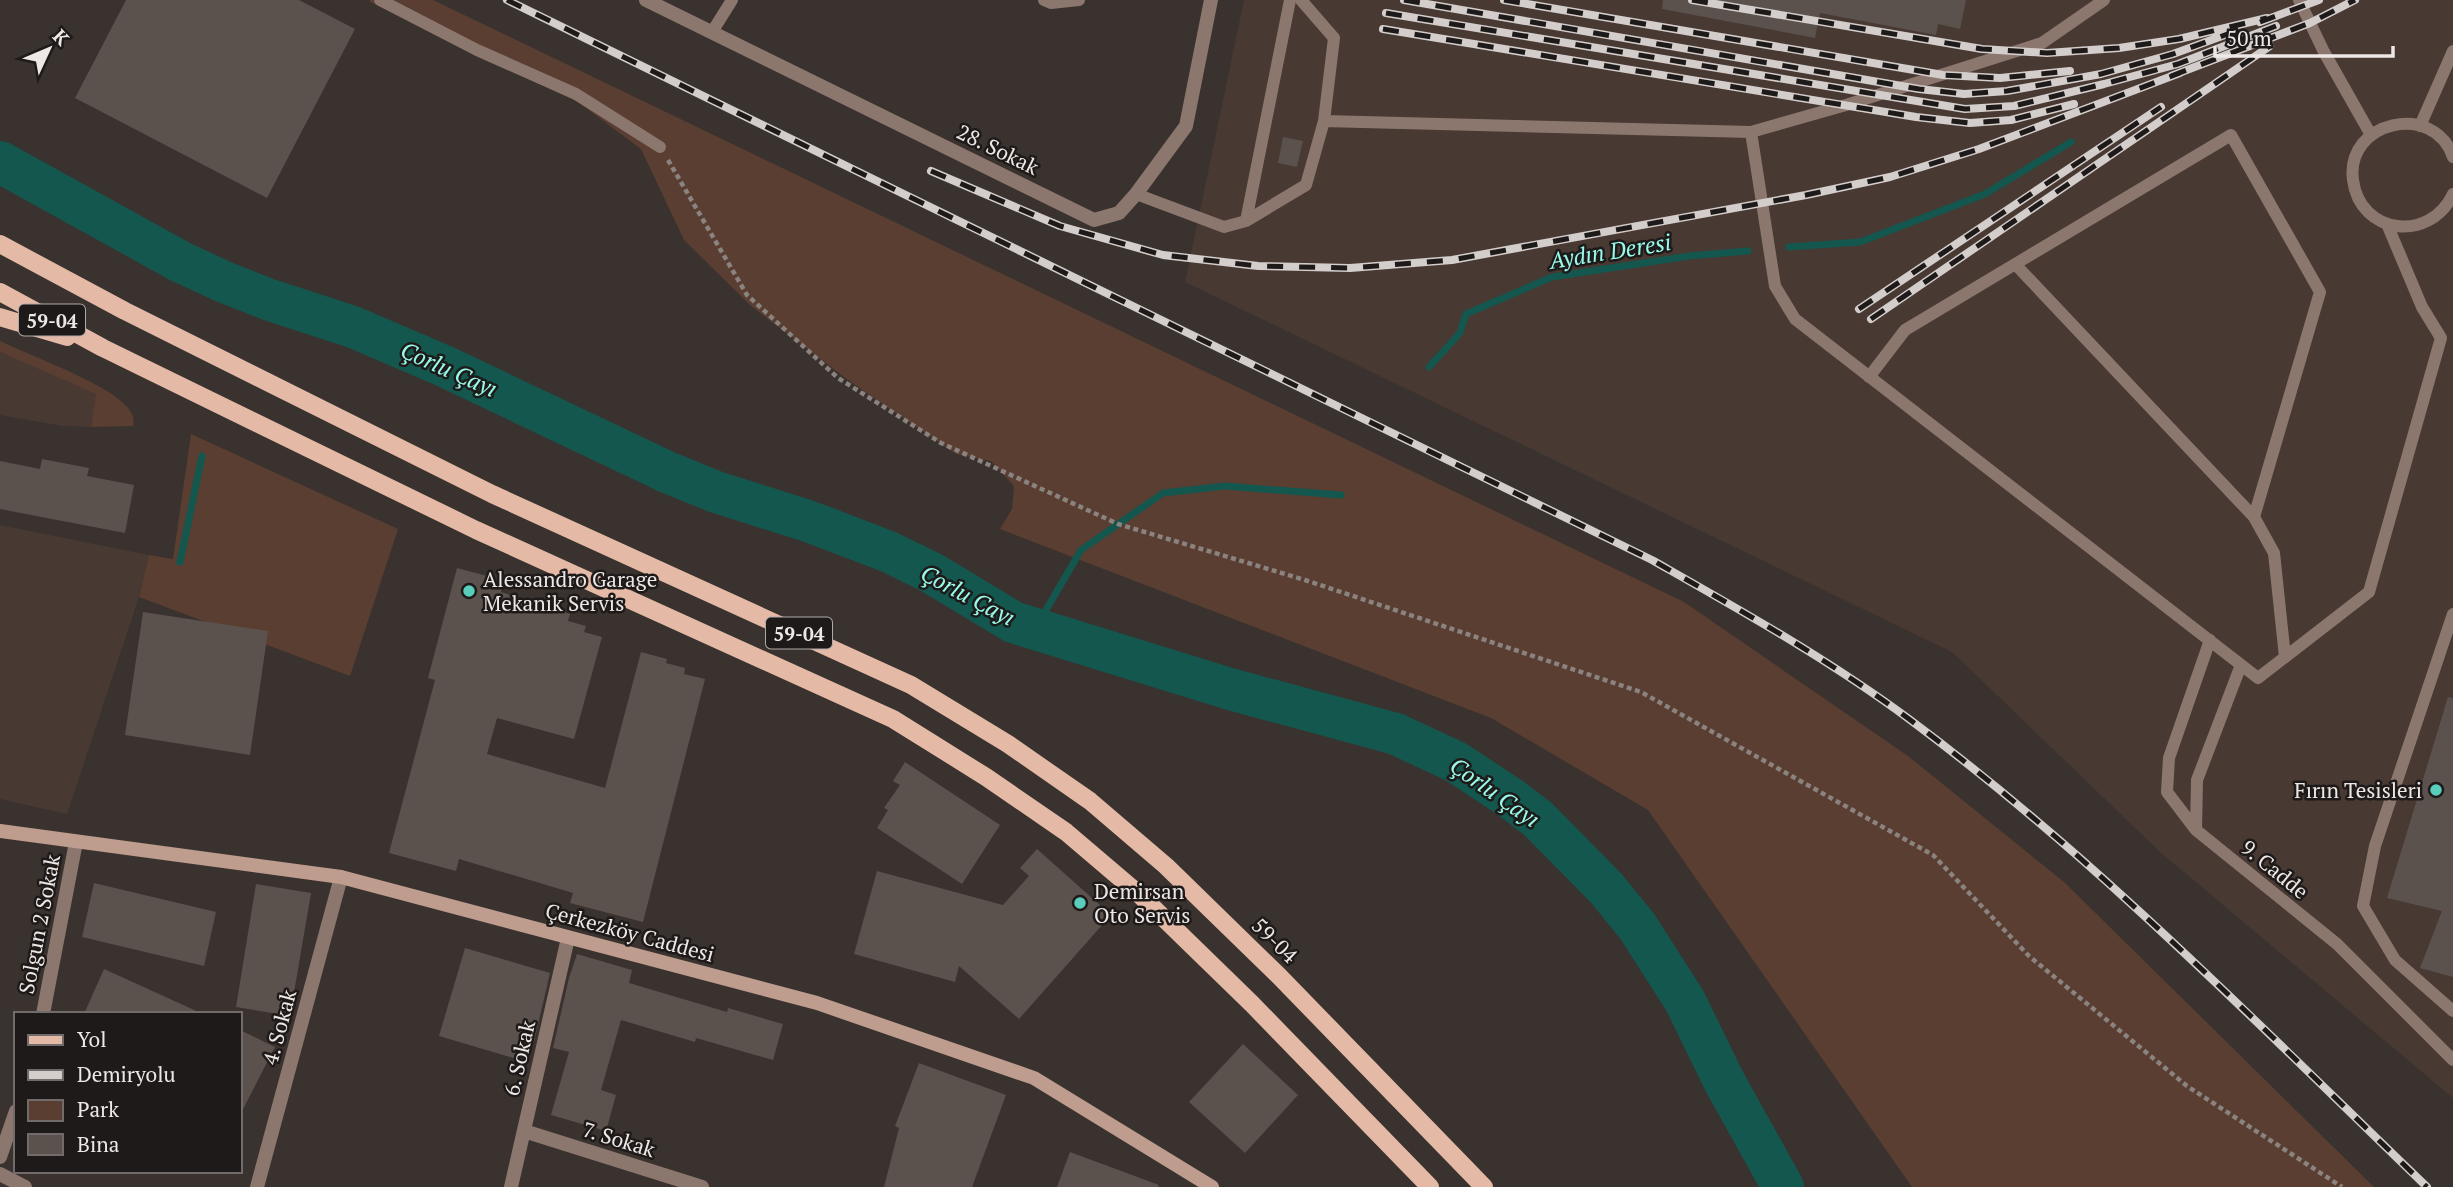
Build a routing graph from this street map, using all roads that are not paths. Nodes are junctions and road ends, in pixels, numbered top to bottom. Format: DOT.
graph roads {
  1 [pos="380,0"];
  2 [pos="646,0"];
  3 [pos="732,0"];
  4 [pos="1044,0"];
  5 [pos="1079,0"];
  6 [pos="1212,0"];
  7 [pos="1290,0"];
  8 [pos="1301,0"];
  9 [pos="2104,0"];
  10 [pos="2299,0"];
  11 [pos="712,32"];
  12 [pos="2453,51"];
  13 [pos="1324,121"];
  14 [pos="2420,126"];
  15 [pos="1751,132"];
  16 [pos="2371,135"];
  17 [pos="660,147"];
  18 [pos="2453,157"];
  19 [pos="1136,194"];
  20 [pos="2453,194"];
  21 [pos="2449,213"];
  22 [pos="1246,221"];
  23 [pos="2387,224"];
  24 [pos="0,244"];
  25 [pos="2015,264"];
  26 [pos="0,292"];
  27 [pos="0,317"];
  28 [pos="103,348"];
  29 [pos="1869,377"];
  30 [pos="2254,517"];
  31 [pos="2453,614"];
  32 [pos="2210,640"];
  33 [pos="2285,657"];
  34 [pos="2241,665"];
  35 [pos="2196,830"];
  36 [pos="0,831"];
  37 [pos="76,842"];
  38 [pos="341,877"];
  39 [pos="568,938"];
  40 [pos="2453,1011"];
  41 [pos="43,1012"];
  42 [pos="2453,1060"];
  43 [pos="14,1117"];
  44 [pos="524,1131"];
  45 [pos="0,1157"];
  46 [pos="0,1174"];
  47 [pos="1190,1180"];
  48 [pos="260,1186"];
  49 [pos="24,1187"];
  50 [pos="511,1187"];
  51 [pos="702,1187"];
  52 [pos="1212,1187"];
  53 [pos="1430,1187"];
  54 [pos="1484,1187"];
  1 -- 17 [label="lane"];
  2 -- 11 [label="street, 28. Sokak"];
  3 -- 11 [label="lane"];
  4 -- 5 [label="lane"];
  6 -- 19 [label="street, 28. Sokak"];
  7 -- 22 [label="lane"];
  8 -- 13 [label="lane"];
  9 -- 15 [label="lane"];
  10 -- 16 [label="lane"];
  11 -- 19 [label="street, 28. Sokak"];
  12 -- 14 [label="lane"];
  13 -- 15 [label="lane"];
  13 -- 22 [label="lane"];
  14 -- 16 [label="lane"];
  14 -- 18 [label="lane"];
  15 -- 29 [label="lane"];
  16 -- 23 [label="lane"];
  19 -- 22 [label="lane"];
  20 -- 21 [label="lane"];
  21 -- 23 [label="lane"];
  23 -- 33 [label="lane"];
  24 -- 54 [label="main road, 59-04 / 59-04"];
  25 -- 29 [label="lane"];
  25 -- 30 [label="lane"];
  25 -- 30 [label="lane"];
  26 -- 28 [label="main road, 59-04"];
  27 -- 28 [label="main road"];
  28 -- 53 [label="main road, 59-04"];
  29 -- 32 [label="lane"];
  30 -- 33 [label="lane"];
  31 -- 40 [label="lane"];
  32 -- 34 [label="lane"];
  32 -- 35 [label="lane, 9. Cadde"];
  33 -- 34 [label="lane"];
  34 -- 35 [label="lane"];
  35 -- 42 [label="lane, 9. Cadde"];
  36 -- 37 [label="main road, Çerkezköy Caddesi"];
  37 -- 38 [label="main road, Çerkezköy Caddesi"];
  37 -- 41 [label="street, Solgun 2 Sokak"];
  38 -- 39 [label="main road, Çerkezköy Caddesi"];
  38 -- 48 [label="street, 4. Sokak"];
  39 -- 44 [label="street, 6. Sokak"];
  39 -- 47 [label="main road, Çerkezköy Caddesi"];
  43 -- 45 [label="street"];
  44 -- 50 [label="street, 6. Sokak"];
  44 -- 51 [label="street, 7. Sokak"];
  46 -- 49 [label="street"];
  47 -- 52 [label="main road, Çerkezköy Caddesi"];
}
